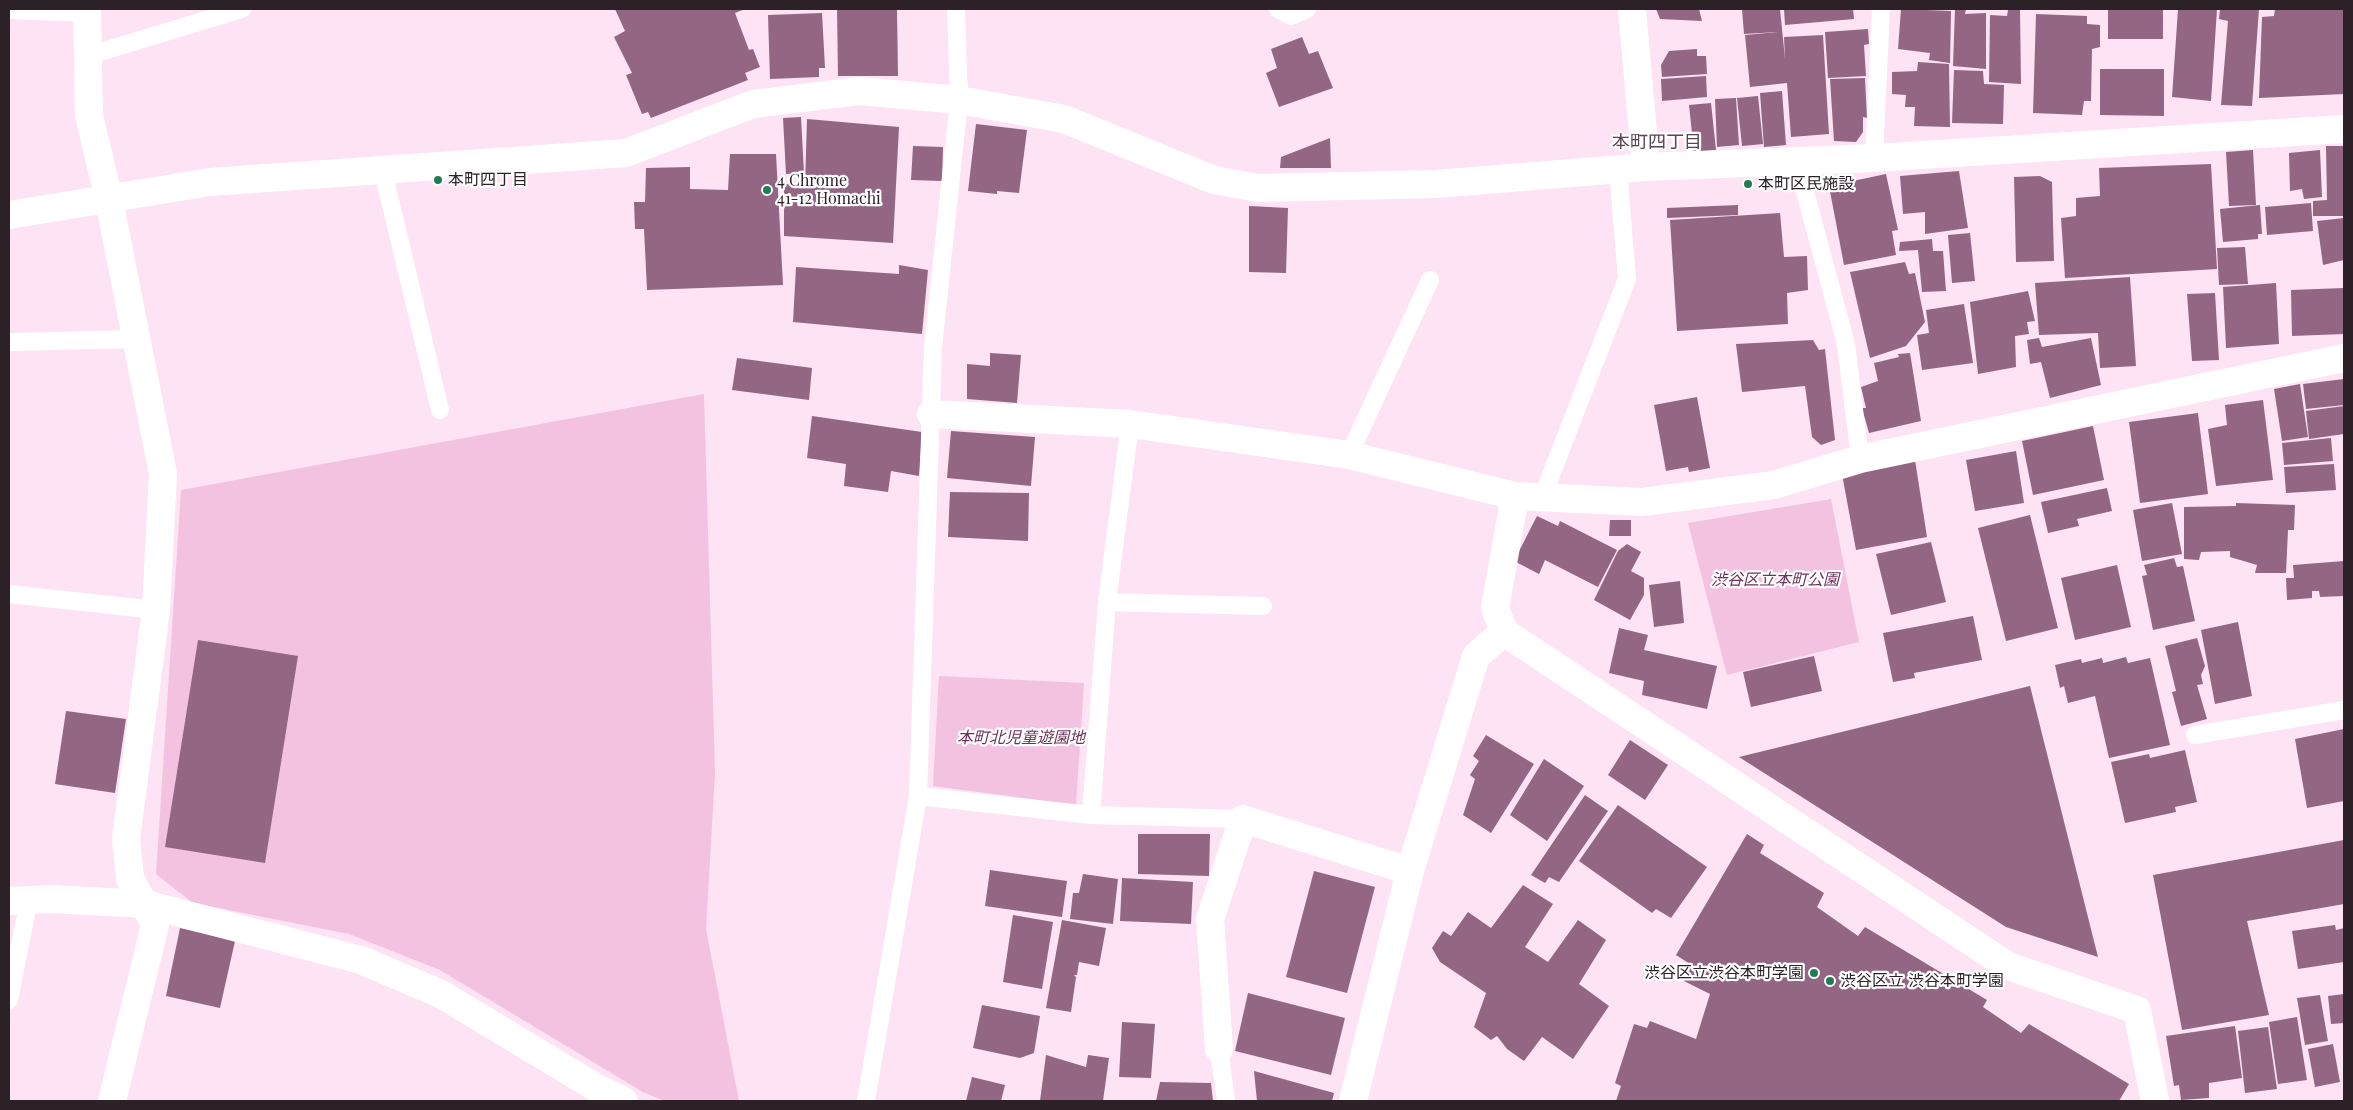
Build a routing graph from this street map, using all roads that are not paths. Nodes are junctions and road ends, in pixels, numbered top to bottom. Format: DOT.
graph roads {
  1 [pos="242,9"];
  2 [pos="956,9"];
  3 [pos="1278,9"];
  4 [pos="1307,9"];
  5 [pos="1632,9"];
  6 [pos="1881,9"];
  7 [pos="9,10"];
  8 [pos="88,11"];
  9 [pos="87,56"];
  10 [pos="960,100"];
  11 [pos="2344,128"];
  12 [pos="1874,158"];
  13 [pos="1797,162"];
  14 [pos="1646,167"];
  15 [pos="1618,169"];
  16 [pos="383,171"];
  17 [pos="109,200"];
  18 [pos="9,215"];
  19 [pos="1430,280"];
  20 [pos="137,339"];
  21 [pos="9,342"];
  22 [pos="2344,358"];
  23 [pos="440,410"];
  24 [pos="931,414"];
  25 [pos="1130,424"];
  26 [pos="1349,455"];
  27 [pos="1860,459"];
  28 [pos="1528,497"];
  29 [pos="9,594"];
  30 [pos="1107,602"];
  31 [pos="1263,606"];
  32 [pos="156,610"];
  33 [pos="1504,632"];
  34 [pos="2344,710"];
  35 [pos="2194,735"];
  36 [pos="918,796"];
  37 [pos="1091,815"];
  38 [pos="1243,819"];
  39 [pos="1410,871"];
  40 [pos="19,901"];
  41 [pos="145,904"];
  42 [pos="9,1000"];
  43 [pos="1219,1049"];
  44 [pos="593,1094"];
  45 [pos="112,1101"];
  46 [pos="624,1101"];
  47 [pos="866,1101"];
  48 [pos="1226,1101"];
  49 [pos="1353,1101"];
  50 [pos="2155,1101"];
  1 -- 9 [label="lane"];
  2 -- 10 [label="lane"];
  3 -- 4 [label="lane"];
  5 -- 14 [label="street"];
  6 -- 12 [label="lane"];
  7 -- 8 [label="lane"];
  8 -- 9 [label="street"];
  9 -- 17 [label="street"];
  10 -- 15 [label="street"];
  10 -- 16 [label="street"];
  10 -- 24 [label="lane"];
  11 -- 12 [label="street"];
  12 -- 13 [label="street"];
  13 -- 14 [label="street"];
  13 -- 27 [label="lane"];
  14 -- 15 [label="street"];
  15 -- 28 [label="lane"];
  16 -- 17 [label="street"];
  16 -- 23 [label="lane"];
  17 -- 18 [label="street"];
  17 -- 20 [label="street"];
  19 -- 26 [label="lane"];
  20 -- 21 [label="lane"];
  20 -- 32 [label="street"];
  22 -- 27 [label="street"];
  24 -- 25 [label="street"];
  24 -- 36 [label="lane"];
  25 -- 26 [label="street"];
  25 -- 30 [label="lane"];
  26 -- 28 [label="street"];
  27 -- 28 [label="street"];
  28 -- 33 [label="street"];
  29 -- 32 [label="lane"];
  30 -- 31 [label="lane"];
  30 -- 37 [label="lane"];
  32 -- 41 [label="street"];
  33 -- 39 [label="street"];
  33 -- 50 [label="street"];
  34 -- 35 [label="lane"];
  36 -- 37 [label="lane"];
  36 -- 47 [label="lane"];
  37 -- 38 [label="lane"];
  38 -- 39 [label="street"];
  38 -- 43 [label="street"];
  39 -- 49 [label="street"];
  40 -- 41 [label="street"];
  40 -- 42 [label="lane"];
  41 -- 44 [label="street"];
  41 -- 45 [label="street"];
  43 -- 48 [label="lane"];
  44 -- 46 [label="street"];
}
